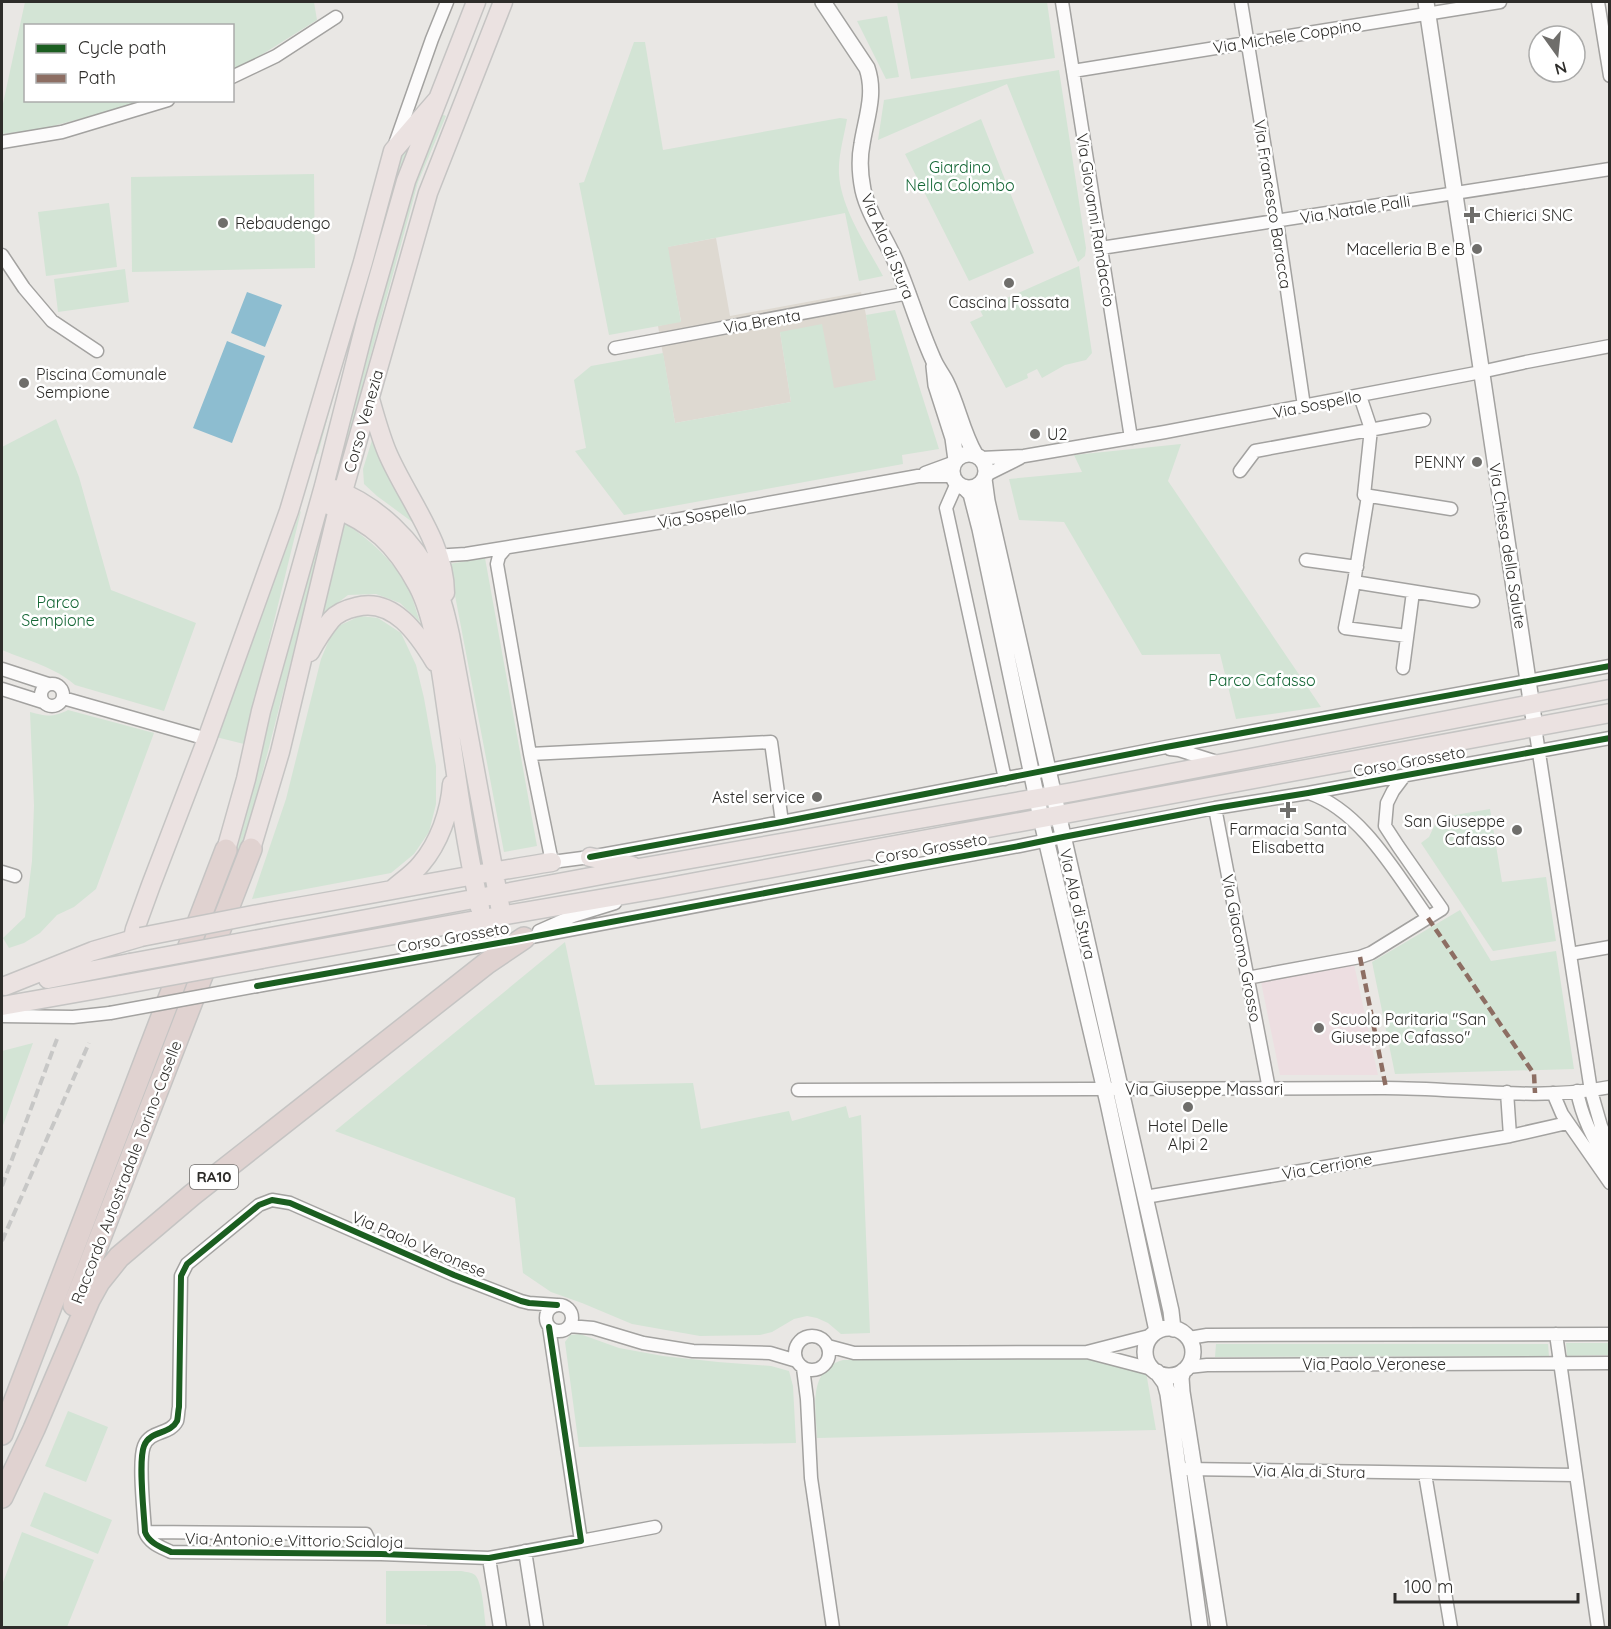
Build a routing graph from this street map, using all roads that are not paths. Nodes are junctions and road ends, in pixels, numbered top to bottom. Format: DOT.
graph roads {
  1 [pos="447,2"];
  2 [pos="476,2"];
  3 [pos="503,2"];
  4 [pos="823,2"];
  5 [pos="1062,2"];
  6 [pos="1241,2"];
  7 [pos="1500,2"];
  8 [pos="1598,2"];
  9 [pos="1427,8"];
  10 [pos="336,17"];
  11 [pos="1247,42"];
  12 [pos="1073,72"];
  13 [pos="234,76"];
  14 [pos="1610,76"];
  15 [pos="437,100"];
  16 [pos="161,102"];
  17 [pos="2,142"];
  18 [pos="393,151"];
  19 [pos="1610,169"];
  20 [pos="1454,193"];
  21 [pos="1277,222"];
  22 [pos="1101,248"];
  23 [pos="2,255"];
  24 [pos="363,262"];
  25 [pos="909,293"];
  26 [pos="366,321"];
  27 [pos="1610,346"];
  28 [pos="615,348"];
  29 [pos="98,351"];
  30 [pos="933,360"];
  31 [pos="1481,372"];
  32 [pos="1360,396"];
  33 [pos="370,398"];
  34 [pos="1304,406"];
  35 [pos="1424,420"];
  36 [pos="1371,429"];
  37 [pos="1131,438"];
  38 [pos="978,456"];
  39 [pos="1024,456"];
  40 [pos="1240,471"];
  41 [pos="957,473"];
  42 [pos="298,476"];
  43 [pos="985,477"];
  44 [pos="322,493"];
  45 [pos="1368,496"];
  46 [pos="340,501"];
  47 [pos="1451,509"];
  48 [pos="506,548"];
  49 [pos="485,551"];
  50 [pos="418,556"];
  51 [pos="438,556"];
  52 [pos="1306,560"];
  53 [pos="498,564"];
  54 [pos="1357,567"];
  55 [pos="1354,582"];
  56 [pos="1413,592"];
  57 [pos="1473,601"];
  58 [pos="444,610"];
  59 [pos="1407,636"];
  60 [pos="1610,666"];
  61 [pos="1403,668"];
  62 [pos="2,669"];
  63 [pos="299,672"];
  64 [pos="441,673"];
  65 [pos="1528,681"];
  66 [pos="48,684"];
  67 [pos="2,689"];
  68 [pos="1610,689"];
  69 [pos="63,698"];
  70 [pos="43,702"];
  71 [pos="1531,703"];
  72 [pos="1610,713"];
  73 [pos="1535,727"];
  74 [pos="1610,738"];
  75 [pos="207,739"];
  76 [pos="1159,748"];
  77 [pos="1539,751"];
  78 [pos="531,754"];
  79 [pos="1221,763"];
  80 [pos="454,765"];
  81 [pos="1049,770"];
  82 [pos="1032,773"];
  83 [pos="1405,775"];
  84 [pos="1005,779"];
  85 [pos="1308,793"];
  86 [pos="1046,796"];
  87 [pos="1215,808"];
  88 [pos="1050,817"];
  89 [pos="782,822"];
  90 [pos="1063,837"];
  91 [pos="1046,840"];
  92 [pos="226,849"];
  93 [pos="251,849"];
  94 [pos="863,851"];
  95 [pos="590,857"];
  96 [pos="552,862"];
  97 [pos="909,866"];
  98 [pos="639,868"];
  99 [pos="494,871"];
  100 [pos="2,872"];
  101 [pos="473,874"];
  102 [pos="15,876"];
  103 [pos="658,889"];
  104 [pos="391,890"];
  105 [pos="498,895"];
  106 [pos="478,899"];
  107 [pos="502,916"];
  108 [pos="1428,918"];
  109 [pos="483,919"];
  110 [pos="137,938"];
  111 [pos="524,938"];
  112 [pos="1610,947"];
  113 [pos="1570,954"];
  114 [pos="1247,978"];
  115 [pos="4,987"];
  116 [pos="2,1006"];
  117 [pos="2,1016"];
  118 [pos="1610,1087"];
  119 [pos="1104,1088"];
  120 [pos="1120,1089"];
  121 [pos="1269,1089"];
  122 [pos="798,1090"];
  123 [pos="1577,1091"];
  124 [pos="1591,1091"];
  125 [pos="1507,1092"];
  126 [pos="1553,1093"];
  127 [pos="1567,1123"];
  128 [pos="1510,1136"];
  129 [pos="1610,1146"];
  130 [pos="1610,1165"];
  131 [pos="1610,1183"];
  132 [pos="1145,1197"];
  133 [pos="529,1303"];
  134 [pos="557,1305"];
  135 [pos="559,1324"];
  136 [pos="1173,1329"];
  137 [pos="1155,1333"];
  138 [pos="1556,1334"];
  139 [pos="1610,1334"];
  140 [pos="1189,1338"];
  141 [pos="796,1346"];
  142 [pos="828,1346"];
  143 [pos="1087,1352"];
  144 [pos="770,1353"];
  145 [pos="854,1353"];
  146 [pos="1610,1363"];
  147 [pos="800,1364"];
  148 [pos="1559,1364"];
  149 [pos="823,1366"];
  150 [pos="1185,1369"];
  151 [pos="1154,1370"];
  152 [pos="807,1399"];
  153 [pos="2,1434"];
  154 [pos="1186,1469"];
  155 [pos="1425,1474"];
  156 [pos="1575,1475"];
  157 [pos="2,1497"];
  158 [pos="655,1527"];
  159 [pos="145,1532"];
  160 [pos="581,1541"];
  161 [pos="525,1551"];
  162 [pos="381,1554"];
  163 [pos="489,1558"];
  164 [pos="500,1628"];
  165 [pos="537,1628"];
  166 [pos="833,1628"];
  167 [pos="1200,1628"];
  168 [pos="1219,1628"];
  169 [pos="1451,1628"];
  170 [pos="1598,1628"];
  1 -- 18 [label="street"];
  2 -- 15 [label="main road, Corso Venezia"];
  3 -- 33 [label="main road, Corso Venezia"];
  4 -- 25 [label="street, Via Ala di Stura"];
  5 -- 12 [label="street, Via Giovanni Randaccio"];
  6 -- 11 [label="street, Via Francesco Baracca"];
  7 -- 9 [label="street, Via Michele Coppino"];
  8 -- 14 [label="street"];
  9 -- 11 [label="street, Via Michele Coppino"];
  9 -- 20 [label="street, Via Chiesa della Salute"];
  10 -- 13 [label="street"];
  11 -- 12 [label="street, Via Michele Coppino"];
  11 -- 21 [label="street, Via Francesco Baracca"];
  12 -- 22 [label="street, Via Giovanni Randaccio"];
  15 -- 18 [label="main road"];
  15 -- 26 [label="main road, Corso Venezia"];
  16 -- 17 [label="street"];
  18 -- 24 [label="main road"];
  19 -- 20 [label="street, Via Natale Palli"];
  20 -- 21 [label="street, Via Natale Palli"];
  20 -- 31 [label="street, Via Chiesa della Salute"];
  21 -- 22 [label="street, Via Natale Palli"];
  21 -- 34 [label="street, Via Francesco Baracca"];
  22 -- 37 [label="street, Via Giovanni Randaccio"];
  23 -- 29 [label="street"];
  24 -- 26 [label="main road"];
  24 -- 42 [label="main road"];
  25 -- 28 [label="street, Via Brenta"];
  25 -- 30 [label="street, Via Ala di Stura"];
  26 -- 44 [label="main road, Corso Venezia"];
  27 -- 31 [label="street, Via Sospello"];
  30 -- 38 [label="street, Via Ala di Stura"];
  30 -- 41 [label="street, Via Ala di Stura"];
  31 -- 32 [label="street, Via Sospello"];
  31 -- 65 [label="street, Via Chiesa della Salute"];
  32 -- 34 [label="street, Via Sospello"];
  32 -- 36 [label="street"];
  33 -- 46 [label="main road, Corso Venezia"];
  33 -- 51 [label="main road"];
  34 -- 37 [label="street, Via Sospello"];
  35 -- 36 [label="street"];
  36 -- 40 [label="street"];
  36 -- 45 [label="street"];
  37 -- 39 [label="street, Via Sospello"];
  38 -- 39 [label="street, Via Sospello"];
  38 -- 41 [label="street"];
  38 -- 43 [label="street"];
  39 -- 43 [label="street, Via Sospello"];
  41 -- 43 [label="street"];
  41 -- 48 [label="street, Via Sospello"];
  41 -- 82 [label="street, Via Ala di Stura"];
  41 -- 84 [label="street"];
  42 -- 44 [label="main road"];
  42 -- 75 [label="main road"];
  43 -- 81 [label="street, Via Ala di Stura"];
  44 -- 46 [label="main road"];
  44 -- 92 [label="main road, Corso Venezia"];
  45 -- 47 [label="street"];
  45 -- 54 [label="street"];
  46 -- 50 [label="main road"];
  46 -- 63 [label="main road, Corso Venezia"];
  46 -- 64 [label="main road"];
  48 -- 49 [label="street, Via Sospello"];
  48 -- 53 [label="street"];
  49 -- 51 [label="street, Via Sospello"];
  49 -- 53 [label="street"];
  50 -- 51 [label="street, Via Sospello"];
  50 -- 58 [label="main road"];
  51 -- 58 [label="main road"];
  52 -- 54 [label="street"];
  53 -- 78 [label="street"];
  54 -- 55 [label="street"];
  55 -- 56 [label="street"];
  55 -- 59 [label="street"];
  56 -- 57 [label="street"];
  56 -- 59 [label="street"];
  58 -- 99 [label="main road"];
  59 -- 61 [label="street"];
  60 -- 65 [label="street, Corso Grosseto"];
  62 -- 66 [label="street"];
  63 -- 64 [label="main road"];
  63 -- 93 [label="main road, Corso Venezia"];
  64 -- 80 [label="main road"];
  65 -- 71 [label="street, Via Chiesa della Salute"];
  65 -- 76 [label="street, Corso Grosseto"];
  66 -- 69 [label="street"];
  66 -- 70 [label="street"];
  67 -- 70 [label="street"];
  68 -- 71 [label="main road, Corso Grosseto"];
  69 -- 70 [label="street"];
  69 -- 75 [label="street"];
  71 -- 73 [label="street, Via Chiesa della Salute"];
  71 -- 79 [label="main road, Corso Grosseto"];
  72 -- 73 [label="main road, Corso Grosseto"];
  73 -- 77 [label="street, Via Chiesa della Salute"];
  73 -- 88 [label="main road, Corso Grosseto"];
  74 -- 77 [label="street, Corso Grosseto"];
  75 -- 110 [label="main road"];
  76 -- 79 [label="street, Corso Grosseto"];
  76 -- 81 [label="street, Corso Grosseto"];
  77 -- 83 [label="street, Corso Grosseto"];
  77 -- 113 [label="street, Via Chiesa della Salute"];
  78 -- 89 [label="street"];
  78 -- 96 [label="street"];
  79 -- 86 [label="main road, Corso Grosseto"];
  80 -- 101 [label="main road"];
  80 -- 104 [label="main road"];
  81 -- 82 [label="street, Corso Grosseto"];
  81 -- 86 [label="street, Via Ala di Stura"];
  82 -- 84 [label="street, Corso Grosseto"];
  82 -- 86 [label="street, Via Ala di Stura"];
  83 -- 85 [label="street, Corso Grosseto"];
  83 -- 108 [label="street"];
  84 -- 89 [label="street, Corso Grosseto"];
  85 -- 87 [label="street, Corso Grosseto"];
  85 -- 108 [label="street"];
  86 -- 88 [label="street, Via Ala di Stura"];
  86 -- 98 [label="main road, Corso Grosseto"];
  87 -- 90 [label="street, Corso Grosseto"];
  87 -- 114 [label="street, Via Giacomo Grosso"];
  88 -- 90 [label="street, Via Ala di Stura"];
  88 -- 91 [label="street, Via Ala di Stura"];
  88 -- 94 [label="main road, Corso Grosseto"];
  89 -- 95 [label="street, Corso Grosseto"];
  90 -- 91 [label="street, Corso Grosseto"];
  90 -- 120 [label="street, Via Ala di Stura"];
  91 -- 97 [label="street, Corso Grosseto"];
  91 -- 119 [label="street, Via Ala di Stura"];
  92 -- 153 [label="highway, Raccordo Autostradale Torino-Caselle"];
  93 -- 157 [label="highway, Raccordo Autostradale Torino-Caselle / RA10"];
  94 -- 97 [label="street, Corso Grosseto"];
  94 -- 103 [label="main road, Corso Grosseto"];
  95 -- 96 [label="street, Corso Grosseto"];
  95 -- 98 [label="main road"];
  96 -- 99 [label="main road"];
  97 -- 111 [label="street, Corso Grosseto"];
  98 -- 105 [label="main road, Corso Grosseto"];
  99 -- 101 [label="main road"];
  99 -- 105 [label="main road"];
  100 -- 102 [label="street"];
  101 -- 104 [label="main road"];
  101 -- 106 [label="main road"];
  103 -- 107 [label="main road, Corso Grosseto"];
  103 -- 111 [label="street, Corso Grosseto"];
  104 -- 110 [label="main road, bridge"];
  105 -- 106 [label="main road, Corso Grosseto"];
  105 -- 107 [label="main road"];
  106 -- 109 [label="main road"];
  106 -- 115 [label="main road, Corso Grosseto, bridge"];
  107 -- 109 [label="main road, Corso Grosseto"];
  108 -- 114 [label="street"];
  109 -- 116 [label="main road, Corso Grosseto, bridge"];
  110 -- 115 [label="main road"];
  111 -- 117 [label="street, Corso Grosseto, bridge"];
  111 -- 157 [label="highway, RA10"];
  112 -- 113 [label="street"];
  113 -- 124 [label="street, Via Chiesa della Salute"];
  114 -- 121 [label="street, Via Giacomo Grosso"];
  118 -- 124 [label="street, Via Giuseppe Massari"];
  119 -- 120 [label="street, Via Giuseppe Massari"];
  119 -- 122 [label="street, Via Giuseppe Massari"];
  119 -- 137 [label="street, Via Ala di Stura"];
  120 -- 121 [label="street, Via Giuseppe Massari"];
  120 -- 132 [label="street, Via Ala di Stura"];
  121 -- 125 [label="street, Via Giuseppe Massari"];
  123 -- 124 [label="street, Via Giuseppe Massari"];
  123 -- 126 [label="street, Via Giuseppe Massari"];
  123 -- 130 [label="street"];
  124 -- 129 [label="street, Via Chiesa della Salute"];
  125 -- 126 [label="street, Via Giuseppe Massari"];
  125 -- 128 [label="street"];
  126 -- 127 [label="street"];
  127 -- 128 [label="street, Via Cerrione"];
  127 -- 131 [label="street"];
  128 -- 132 [label="street, Via Cerrione"];
  132 -- 136 [label="street, Via Ala di Stura"];
  133 -- 134 [label="street, Via Paolo Veronese"];
  133 -- 135 [label="street, Via Paolo Veronese"];
  133 -- 159 [label="street, Via Paolo Veronese"];
  134 -- 135 [label="street"];
  134 -- 135 [label="street"];
  135 -- 144 [label="street"];
  135 -- 160 [label="street"];
  136 -- 137 [label="street"];
  136 -- 140 [label="street"];
  137 -- 143 [label="street"];
  137 -- 151 [label="street"];
  138 -- 139 [label="street, Via Paolo Veronese"];
  138 -- 140 [label="street, Via Paolo Veronese"];
  138 -- 148 [label="street"];
  140 -- 150 [label="street"];
  141 -- 142 [label="street"];
  141 -- 144 [label="street"];
  141 -- 147 [label="street"];
  142 -- 145 [label="street"];
  142 -- 149 [label="street"];
  143 -- 145 [label="street"];
  143 -- 151 [label="street"];
  144 -- 147 [label="street"];
  145 -- 149 [label="street"];
  146 -- 148 [label="street, Via Paolo Veronese"];
  147 -- 149 [label="street"];
  147 -- 152 [label="street"];
  148 -- 150 [label="street, Via Paolo Veronese"];
  148 -- 156 [label="street"];
  149 -- 152 [label="street"];
  150 -- 151 [label="street"];
  150 -- 154 [label="street"];
  151 -- 154 [label="street"];
  152 -- 166 [label="street"];
  154 -- 155 [label="street, Via Ala di Stura"];
  154 -- 167 [label="street"];
  154 -- 168 [label="street"];
  155 -- 156 [label="street, Via Ala di Stura"];
  155 -- 169 [label="street"];
  156 -- 170 [label="street"];
  158 -- 160 [label="street, Via Antonio e Vittorio Scialoja"];
  159 -- 162 [label="street, Via Antonio e Vittorio Scialoja"];
  159 -- 162 [label="street, Via Antonio e Vittorio Scialoja"];
  160 -- 161 [label="street, Via Antonio e Vittorio Scialoja"];
  161 -- 163 [label="street, Via Antonio e Vittorio Scialoja"];
  161 -- 165 [label="street"];
  162 -- 163 [label="street, Via Antonio e Vittorio Scialoja"];
  163 -- 164 [label="street"];
}
